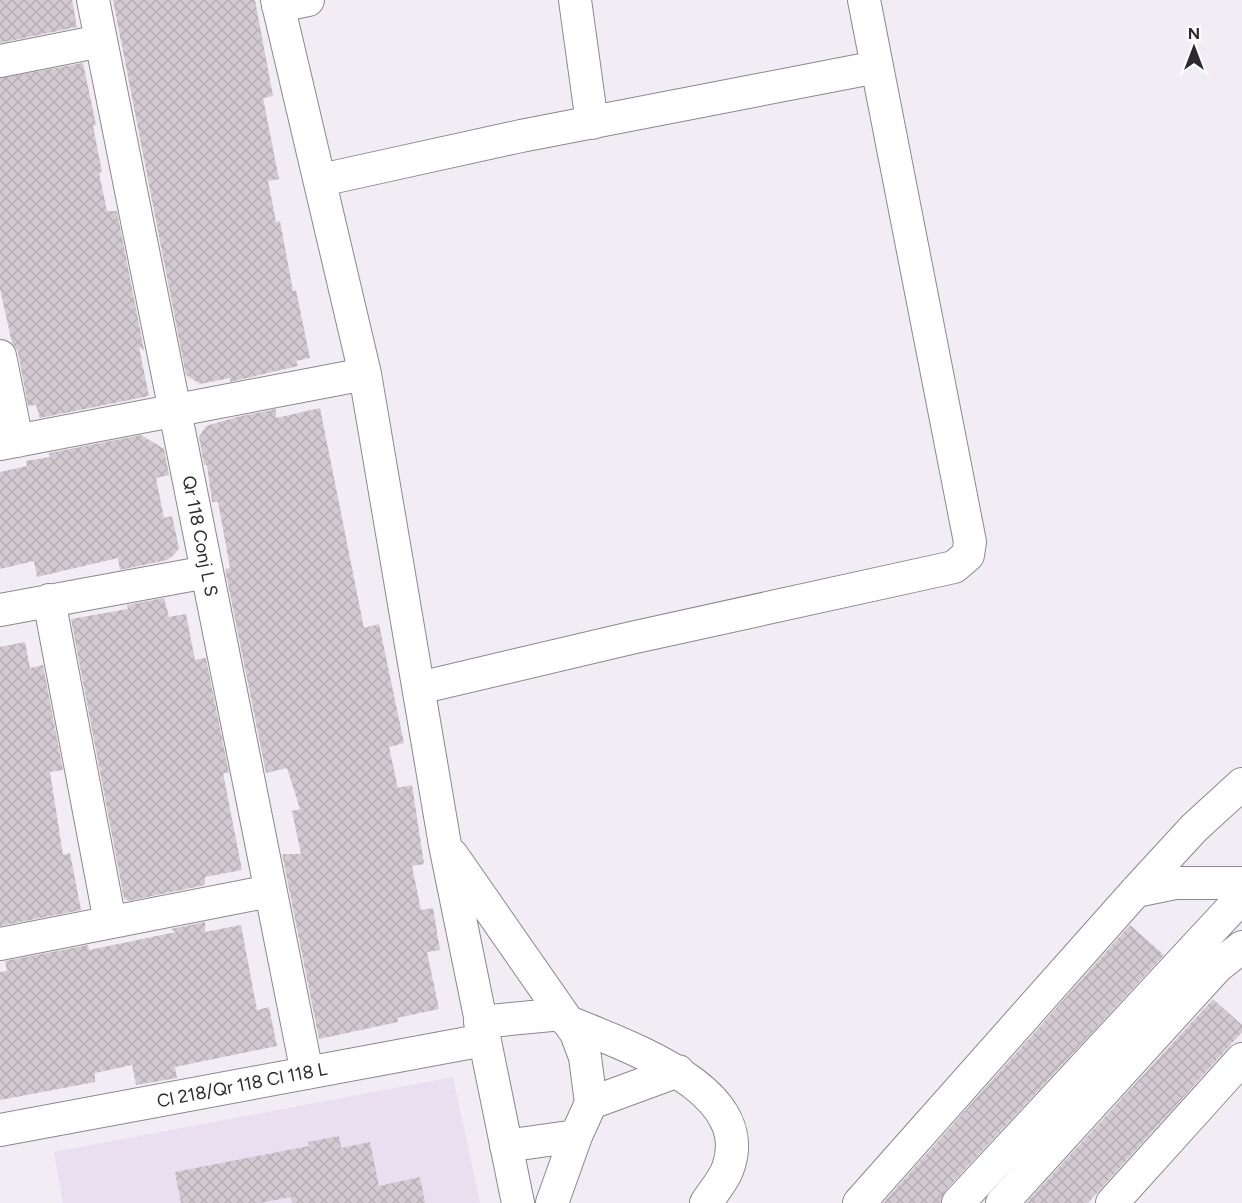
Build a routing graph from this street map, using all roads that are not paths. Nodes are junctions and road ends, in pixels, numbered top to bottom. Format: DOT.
graph roads {
  1 [pos="93,0"];
  2 [pos="308,0"];
  3 [pos="575,0"];
  4 [pos="864,0"];
  5 [pos="278,3"];
  6 [pos="101,41"];
  7 [pos="0,61"];
  8 [pos="877,67"];
  9 [pos="592,123"];
  10 [pos="321,180"];
  11 [pos="0,356"];
  12 [pos="365,374"];
  13 [pos="175,409"];
  14 [pos="9,442"];
  15 [pos="207,572"];
  16 [pos="49,600"];
  17 [pos="0,610"];
  18 [pos="419,688"];
  19 [pos="1242,784"];
  20 [pos="445,845"];
  21 [pos="1242,883"];
  22 [pos="270,891"];
  23 [pos="1136,891"];
  24 [pos="1242,897"];
  25 [pos="110,922"];
  26 [pos="0,944"];
  27 [pos="1242,947"];
  28 [pos="565,1018"];
  29 [pos="482,1031"];
  30 [pos="1242,1059"];
  31 [pos="678,1071"];
  32 [pos="307,1073"];
  33 [pos="591,1103"];
  34 [pos="0,1130"];
  35 [pos="576,1136"];
  36 [pos="506,1146"];
  37 [pos="518,1203"];
  38 [pos="552,1203"];
  39 [pos="706,1203"];
  40 [pos="859,1203"];
  41 [pos="958,1203"];
  42 [pos="1002,1203"];
  43 [pos="1112,1203"];
  1 -- 6 [label="street, Qr 118 Conj L S"];
  2 -- 5 [label="street"];
  3 -- 9 [label="street"];
  4 -- 8 [label="street"];
  5 -- 10 [label="street"];
  6 -- 7 [label="street"];
  6 -- 13 [label="street, Qr 118 Conj L S"];
  8 -- 9 [label="street"];
  8 -- 18 [label="street"];
  9 -- 10 [label="street"];
  10 -- 12 [label="street"];
  11 -- 14 [label="street"];
  12 -- 13 [label="street"];
  12 -- 18 [label="street"];
  13 -- 14 [label="street"];
  13 -- 15 [label="street, Qr 118 Conj L S"];
  15 -- 16 [label="street"];
  15 -- 22 [label="street, Qr 118 Conj L S"];
  16 -- 17 [label="street"];
  16 -- 25 [label="street"];
  18 -- 20 [label="street"];
  19 -- 23 [label="street"];
  20 -- 28 [label="street"];
  20 -- 29 [label="street"];
  21 -- 23 [label="street"];
  22 -- 25 [label="street"];
  22 -- 32 [label="street, Qr 118 Conj L S"];
  23 -- 40 [label="street"];
  24 -- 41 [label="street"];
  25 -- 26 [label="street"];
  27 -- 42 [label="street"];
  28 -- 29 [label="street, Cl 218/Qr 118 Cl 118 L"];
  28 -- 31 [label="street"];
  28 -- 33 [label="street"];
  29 -- 32 [label="street, Cl 218/Qr 118 Cl 118 L"];
  29 -- 36 [label="street"];
  30 -- 43 [label="street"];
  31 -- 33 [label="street"];
  31 -- 39 [label="street"];
  32 -- 34 [label="street, Cl 218/Qr 118 Cl 118 L"];
  33 -- 35 [label="street"];
  35 -- 36 [label="street"];
  35 -- 38 [label="street"];
  36 -- 37 [label="street"];
}
